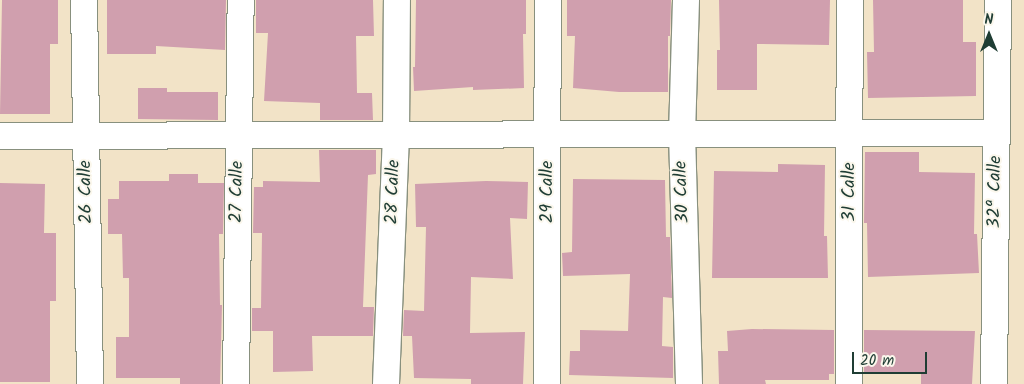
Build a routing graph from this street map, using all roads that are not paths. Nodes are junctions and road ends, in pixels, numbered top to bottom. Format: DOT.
graph roads {
  1 [pos="84,0"];
  2 [pos="241,0"];
  3 [pos="397,0"];
  4 [pos="548,0"];
  5 [pos="686,0"];
  6 [pos="850,0"];
  7 [pos="998,0"];
  8 [pos="682,132"];
  9 [pos="997,132"];
  10 [pos="850,134"];
  11 [pos="396,135"];
  12 [pos="549,135"];
  13 [pos="0,136"];
  14 [pos="86,136"];
  15 [pos="239,136"];
  16 [pos="90,384"];
  17 [pos="236,384"];
  18 [pos="386,384"];
  19 [pos="547,384"];
  20 [pos="689,384"];
  21 [pos="849,384"];
  22 [pos="994,384"];
  1 -- 14 [label="street, 26 Calle"];
  2 -- 15 [label="street, 27 Calle"];
  3 -- 11 [label="street, 28 Calle"];
  4 -- 12 [label="street, 29 Calle"];
  5 -- 8 [label="street, 30 Calle"];
  6 -- 10 [label="street, 31 Calle"];
  7 -- 9 [label="street, 32ª Calle"];
  8 -- 10 [label="street"];
  8 -- 12 [label="street"];
  8 -- 20 [label="street, 30 Calle"];
  9 -- 10 [label="street"];
  9 -- 22 [label="street, 32ª Calle"];
  10 -- 21 [label="street, 31 Calle"];
  11 -- 12 [label="street"];
  11 -- 15 [label="street"];
  11 -- 18 [label="street, 28 Calle"];
  12 -- 19 [label="street, 29 Calle"];
  13 -- 14 [label="street"];
  14 -- 15 [label="street"];
  14 -- 16 [label="street, 26 Calle"];
  15 -- 17 [label="street, 27 Calle"];
}
